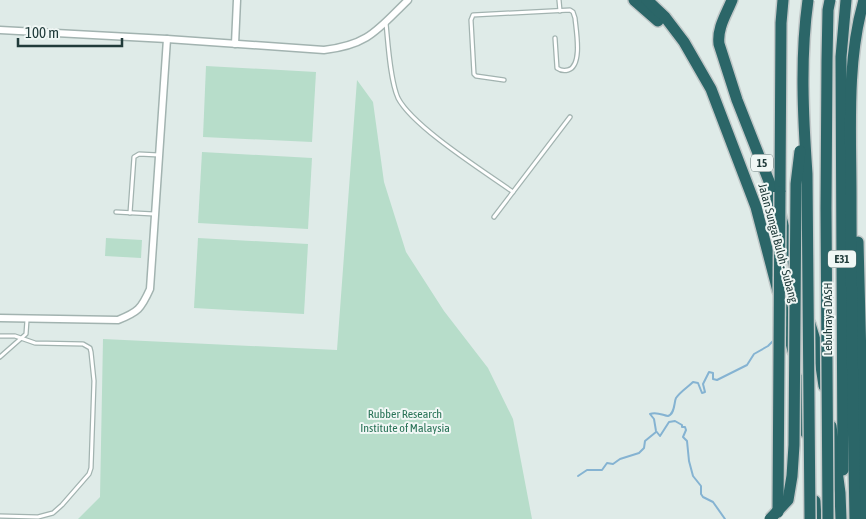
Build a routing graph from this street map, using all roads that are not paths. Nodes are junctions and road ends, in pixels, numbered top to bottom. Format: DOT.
graph roads {
  1 [pos="237,0"];
  2 [pos="408,0"];
  3 [pos="559,0"];
  4 [pos="634,0"];
  5 [pos="647,0"];
  6 [pos="732,0"];
  7 [pos="783,0"];
  8 [pos="808,0"];
  9 [pos="830,0"];
  10 [pos="846,0"];
  11 [pos="864,0"];
  12 [pos="560,11"];
  13 [pos="386,22"];
  14 [pos="0,30"];
  15 [pos="555,38"];
  16 [pos="167,39"];
  17 [pos="235,44"];
  18 [pos="504,80"];
  19 [pos="711,89"];
  20 [pos="570,117"];
  21 [pos="803,121"];
  22 [pos="851,128"];
  23 [pos="159,155"];
  24 [pos="513,192"];
  25 [pos="116,212"];
  26 [pos="130,213"];
  27 [pos="155,214"];
  28 [pos="494,217"];
  29 [pos="0,318"];
  30 [pos="27,319"];
  31 [pos="0,336"];
  32 [pos="23,338"];
  33 [pos="0,357"];
  34 [pos="0,516"];
  35 [pos="770,519"];
  36 [pos="778,519"];
  37 [pos="810,519"];
  38 [pos="816,519"];
  39 [pos="828,519"];
  40 [pos="842,519"];
  41 [pos="855,519"];
  42 [pos="865,519"];
  1 -- 17 [label="street"];
  2 -- 13 [label="street"];
  3 -- 12 [label="lane"];
  4 -- 19 [label="highway"];
  5 -- 19 [label="highway, Jalan Sungai Buloh - Subang / 15"];
  6 -- 40 [label="highway, Jalan Sungai Buloh - Subang / 15"];
  7 -- 36 [label="highway, bridge"];
  8 -- 21 [label="highway, bridge"];
  9 -- 39 [label="highway, Lebuhraya DASH / E31, bridge"];
  10 -- 40 [label="highway, Lebuhraya DASH / E31"];
  11 -- 22 [label="highway"];
  12 -- 15 [label="lane"];
  12 -- 18 [label="lane"];
  13 -- 17 [label="street"];
  13 -- 24 [label="lane"];
  14 -- 16 [label="street"];
  16 -- 17 [label="street"];
  16 -- 23 [label="street"];
  19 -- 38 [label="highway, Jalan Sungai Buloh - Subang / 15"];
  20 -- 24 [label="lane"];
  21 -- 35 [label="highway, bridge"];
  21 -- 37 [label="highway, bridge"];
  22 -- 41 [label="highway"];
  22 -- 42 [label="highway"];
  23 -- 26 [label="lane"];
  23 -- 27 [label="street"];
  24 -- 28 [label="lane"];
  25 -- 26 [label="lane"];
  26 -- 27 [label="lane"];
  27 -- 30 [label="street"];
  29 -- 30 [label="street"];
  30 -- 32 [label="lane"];
  31 -- 32 [label="lane"];
  32 -- 33 [label="lane"];
  32 -- 34 [label="lane"];
}
